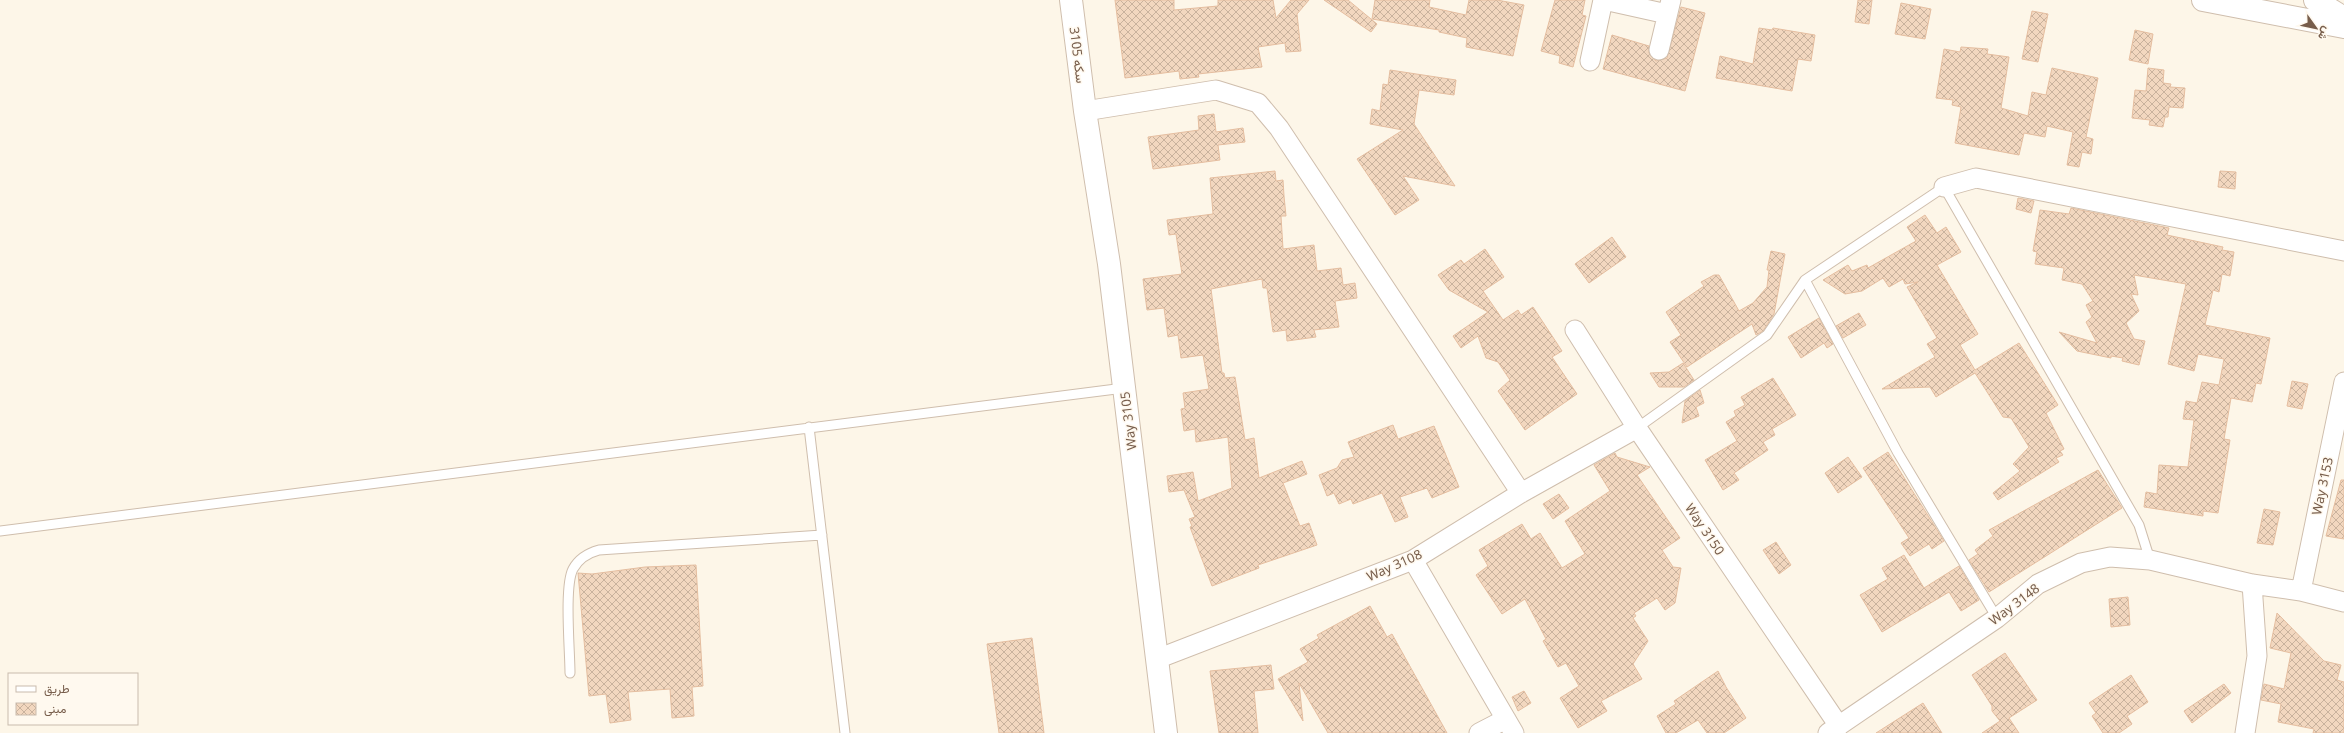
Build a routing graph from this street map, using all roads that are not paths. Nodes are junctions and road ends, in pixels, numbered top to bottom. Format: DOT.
graph roads {
  1 [pos="1071,0"];
  2 [pos="1603,0"];
  3 [pos="2204,0"];
  4 [pos="2315,0"];
  5 [pos="1669,7"];
  6 [pos="2266,7"];
  7 [pos="2344,18"];
  8 [pos="2344,27"];
  9 [pos="1659,50"];
  10 [pos="1590,61"];
  11 [pos="1085,111"];
  12 [pos="1944,187"];
  13 [pos="2344,251"];
  14 [pos="1805,280"];
  15 [pos="1575,330"];
  16 [pos="2344,382"];
  17 [pos="1124,388"];
  18 [pos="809,427"];
  19 [pos="1637,428"];
  20 [pos="1521,493"];
  21 [pos="0,531"];
  22 [pos="822,535"];
  23 [pos="1413,560"];
  24 [pos="2150,560"];
  25 [pos="2252,584"];
  26 [pos="2301,591"];
  27 [pos="2344,602"];
  28 [pos="1997,618"];
  29 [pos="1157,659"];
  30 [pos="570,673"];
  31 [pos="1510,726"];
  32 [pos="1833,729"];
  33 [pos="845,733"];
  34 [pos="1166,733"];
  35 [pos="1479,733"];
  36 [pos="2245,733"];
  1 -- 11 [label="street, سكه 3105"];
  2 -- 5 [label="street"];
  2 -- 10 [label="street"];
  3 -- 6 [label="street"];
  4 -- 7 [label="street"];
  5 -- 9 [label="street"];
  6 -- 8 [label="street"];
  11 -- 17 [label="street, Way 3105"];
  11 -- 20 [label="street"];
  12 -- 13 [label="street"];
  12 -- 14 [label="lane"];
  12 -- 24 [label="lane"];
  14 -- 19 [label="lane"];
  14 -- 28 [label="lane"];
  15 -- 19 [label="street, Way 3150"];
  16 -- 26 [label="street, Way 3153"];
  17 -- 18 [label="lane"];
  17 -- 29 [label="street, Way 3105"];
  18 -- 21 [label="lane"];
  18 -- 22 [label="lane"];
  19 -- 20 [label="street, Way 3108"];
  19 -- 32 [label="street, Way 3150"];
  20 -- 23 [label="street, Way 3108"];
  22 -- 30 [label="lane"];
  22 -- 33 [label="lane"];
  23 -- 29 [label="street, Way 3108"];
  23 -- 31 [label="street"];
  24 -- 25 [label="street, Way 3148"];
  24 -- 28 [label="street, Way 3148"];
  25 -- 26 [label="street, Way 3148"];
  25 -- 36 [label="street"];
  26 -- 27 [label="street, Way 3148"];
  28 -- 32 [label="street, Way 3148"];
  29 -- 34 [label="street, Way 3105"];
  31 -- 35 [label="street"];
}
